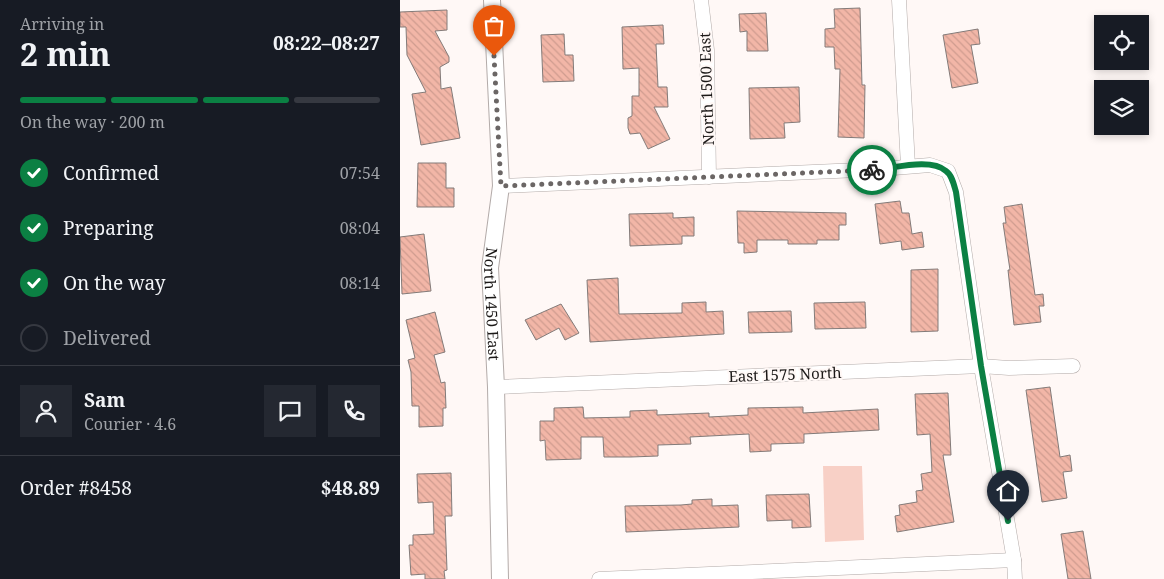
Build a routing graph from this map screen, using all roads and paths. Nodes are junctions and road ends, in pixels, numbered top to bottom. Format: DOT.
graph roads {
  1 [pos="492,0"];
  2 [pos="700,0"];
  3 [pos="899,0"];
  4 [pos="908,166"];
  5 [pos="709,178"];
  6 [pos="501,186"];
  7 [pos="981,366"];
  8 [pos="1073,366"];
  9 [pos="496,387"];
  10 [pos="1014,560"];
  11 [pos="685,577"];
  12 [pos="500,579"];
  13 [pos="599,579"];
  14 [pos="1015,579"];
  1 -- 6 [label="street, North 1450 East"];
  2 -- 5 [label="street, North 1500 East"];
  3 -- 4 [label="street"];
  4 -- 5 [label="street"];
  4 -- 7 [label="street"];
  5 -- 6 [label="street"];
  6 -- 9 [label="street, North 1450 East"];
  7 -- 8 [label="street, East 1575 North"];
  7 -- 9 [label="street, East 1575 North"];
  7 -- 10 [label="street"];
  9 -- 12 [label="street, North 1450 East"];
  10 -- 11 [label="street"];
  10 -- 14 [label="street"];
  11 -- 13 [label="street"];
}
